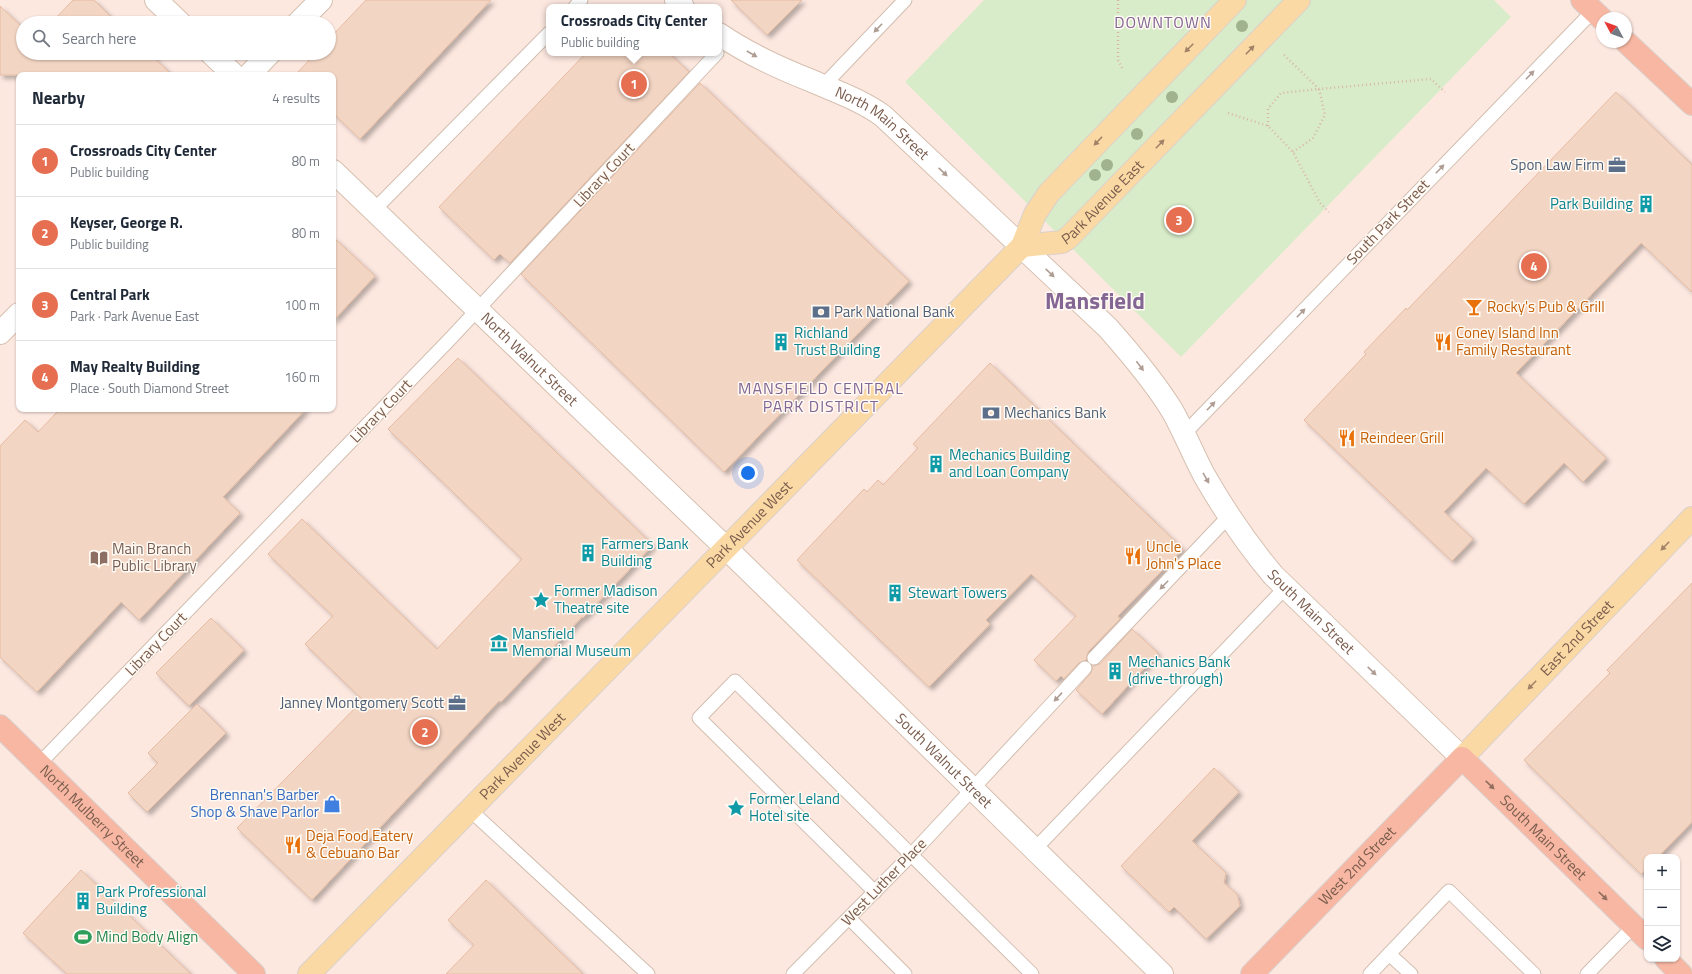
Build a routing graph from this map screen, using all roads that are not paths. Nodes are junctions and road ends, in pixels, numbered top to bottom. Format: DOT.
graph roads {
  1 [pos="156,0"];
  2 [pos="321,0"];
  3 [pos="905,0"];
  4 [pos="1236,0"];
  5 [pos="1299,0"];
  6 [pos="1592,10"];
  7 [pos="173,16"];
  8 [pos="305,16"];
  9 [pos="546,36"];
  10 [pos="722,45"];
  11 [pos="1632,48"];
  12 [pos="711,56"];
  13 [pos="218,60"];
  14 [pos="263,60"];
  15 [pos="231,72"];
  16 [pos="251,72"];
  17 [pos="823,86"];
  18 [pos="1692,104"];
  19 [pos="336,174"];
  20 [pos="374,210"];
  21 [pos="1022,246"];
  22 [pos="478,310"];
  23 [pos="16,317"];
  24 [pos="0,333"];
  25 [pos="1184,434"];
  26 [pos="1229,516"];
  27 [pos="1692,518"];
  28 [pos="725,547"];
  29 [pos="1285,588"];
  30 [pos="1094,658"];
  31 [pos="1084,668"];
  32 [pos="0,726"];
  33 [pos="1462,758"];
  34 [pos="39,764"];
  35 [pos="973,790"];
  36 [pos="470,810"];
  37 [pos="1035,849"];
  38 [pos="911,855"];
  39 [pos="875,892"];
  40 [pos="849,918"];
  41 [pos="1640,933"];
  42 [pos="1389,954"];
  43 [pos="1669,962"];
  44 [pos="254,974"];
  45 [pos="309,974"];
  46 [pos="648,974"];
  47 [pos="793,974"];
  48 [pos="905,974"];
  49 [pos="1032,974"];
  50 [pos="1162,974"];
  51 [pos="1252,974"];
  52 [pos="1370,974"];
  53 [pos="1411,974"];
  54 [pos="1534,974"];
  55 [pos="1587,974"];
  56 [pos="1681,974"];
  1 -- 7 [label="street"];
  2 -- 8 [label="street"];
  3 -- 17 [label="lane, one-way"];
  4 -- 21 [label="main road, one-way"];
  21 -- 5 [label="main road, Park Avenue East, one-way"];
  25 -- 6 [label="lane, South Park Street, one-way"];
  9 -- 20 [label="lane"];
  10 -- 17 [label="street, North Main Street, one-way"];
  11 -- 18 [label="highway"];
  12 -- 22 [label="lane, Library Court"];
  13 -- 15 [label="street"];
  14 -- 16 [label="street"];
  17 -- 21 [label="street, North Main Street, one-way"];
  19 -- 20 [label="street, North Walnut Street"];
  20 -- 22 [label="street, North Walnut Street"];
  21 -- 25 [label="street, South Main Street, one-way"];
  21 -- 28 [label="main road, Park Avenue West"];
  22 -- 28 [label="street, North Walnut Street"];
  22 -- 34 [label="lane, Library Court"];
  23 -- 24 [label="street"];
  25 -- 26 [label="street, South Main Street, one-way"];
  26 -- 29 [label="street, South Main Street"];
  26 -- 30 [label="lane, one-way"];
  27 -- 33 [label="main road, East 2nd Street, one-way"];
  28 -- 35 [label="street, South Walnut Street"];
  28 -- 36 [label="main road, Park Avenue West"];
  29 -- 33 [label="street, South Main Street, one-way"];
  29 -- 37 [label="lane"];
  31 -- 35 [label="lane, West Luther Place, one-way"];
  32 -- 34 [label="highway, North Mulberry Street"];
  33 -- 41 [label="highway, South Main Street, one-way"];
  33 -- 51 [label="highway, West 2nd Street"];
  34 -- 44 [label="highway, North Mulberry Street"];
  35 -- 37 [label="street, South Walnut Street"];
  35 -- 38 [label="lane, West Luther Place"];
  36 -- 45 [label="main road, Park Avenue West"];
  36 -- 46 [label="lane"];
  37 -- 50 [label="street, South Walnut Street"];
  38 -- 39 [label="lane, West Luther Place"];
  38 -- 39 [label="lane"];
  38 -- 49 [label="lane"];
  39 -- 40 [label="lane, West Luther Place"];
  40 -- 47 [label="lane, West Luther Place"];
  40 -- 48 [label="lane"];
  41 -- 55 [label="lane"];
  42 -- 52 [label="lane"];
  42 -- 53 [label="lane"];
  42 -- 54 [label="lane"];
  43 -- 56 [label="highway"];
}
